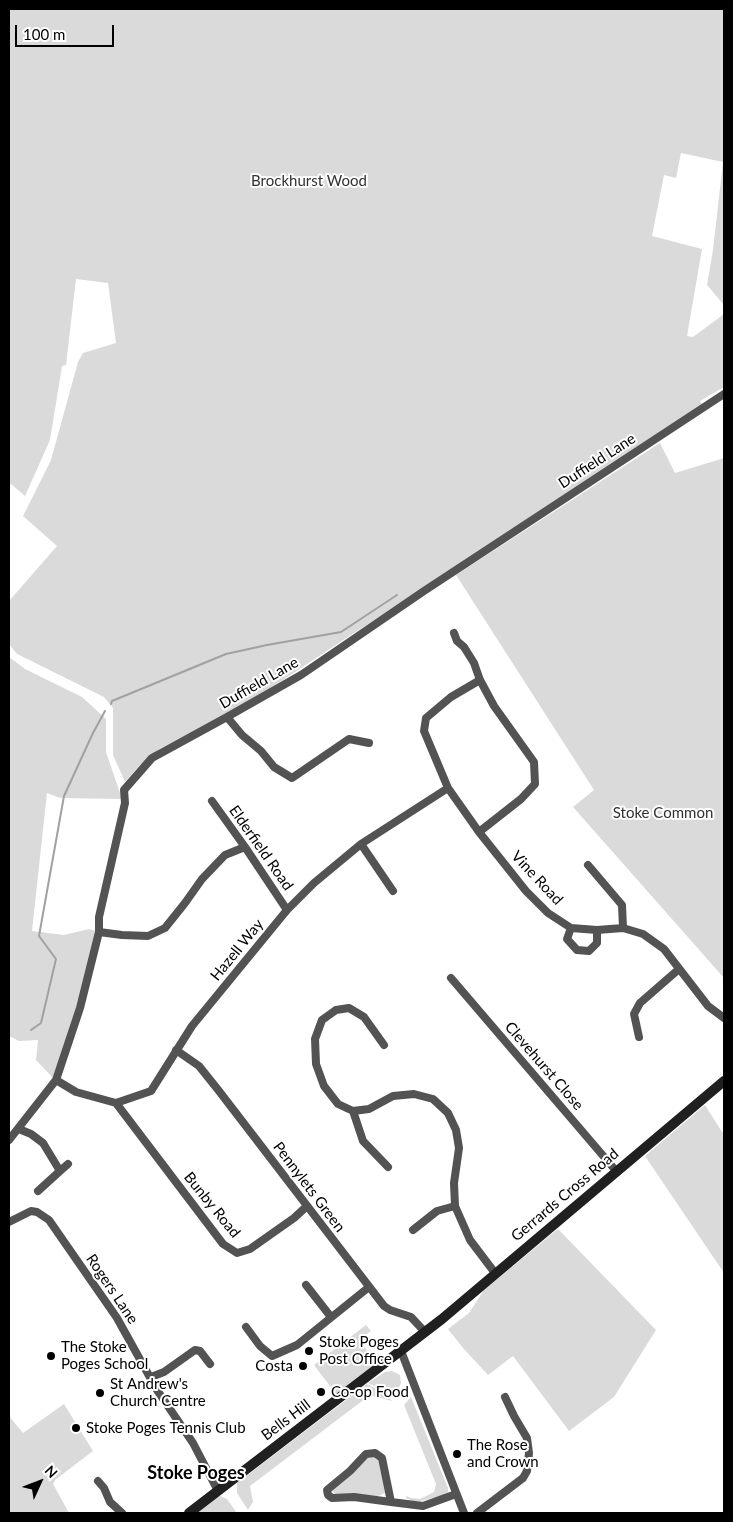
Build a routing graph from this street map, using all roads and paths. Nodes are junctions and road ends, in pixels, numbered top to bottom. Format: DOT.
graph roads {
  1 [pos="724,394"];
  2 [pos="454,633"];
  3 [pos="480,680"];
  4 [pos="227,718"];
  5 [pos="369,743"];
  6 [pos="448,788"];
  7 [pos="212,801"];
  8 [pos="480,832"];
  9 [pos="361,844"];
  10 [pos="245,847"];
  11 [pos="588,865"];
  12 [pos="393,891"];
  13 [pos="287,910"];
  14 [pos="570,928"];
  15 [pos="623,928"];
  16 [pos="597,930"];
  17 [pos="99,932"];
  18 [pos="679,969"];
  19 [pos="451,978"];
  20 [pos="724,1018"];
  21 [pos="639,1037"];
  22 [pos="384,1045"];
  23 [pos="176,1050"];
  24 [pos="56,1080"];
  25 [pos="724,1081"];
  26 [pos="116,1103"];
  27 [pos="353,1111"];
  28 [pos="19,1129"];
  29 [pos="9,1140"];
  30 [pos="68,1164"];
  31 [pos="388,1167"];
  32 [pos="60,1171"];
  33 [pos="617,1172"];
  34 [pos="38,1191"];
  35 [pos="307,1206"];
  36 [pos="455,1206"];
  37 [pos="9,1222"];
  38 [pos="413,1230"];
  39 [pos="495,1273"];
  40 [pos="306,1285"];
  41 [pos="368,1288"];
  42 [pos="330,1317"];
  43 [pos="246,1327"];
  44 [pos="425,1332"];
  45 [pos="401,1351"];
  46 [pos="210,1364"];
  47 [pos="151,1377"];
  48 [pos="505,1397"];
  49 [pos="98,1481"];
  50 [pos="218,1491"];
  51 [pos="456,1494"];
  52 [pos="391,1502"];
  53 [pos="122,1513"];
  54 [pos="189,1513"];
  55 [pos="464,1513"];
  56 [pos="476,1513"];
  1 -- 4 [label="street, Duffield Lane"];
  2 -- 3 [label="street"];
  3 -- 6 [label="street, Vine Road"];
  3 -- 8 [label="street"];
  4 -- 5 [label="street"];
  4 -- 17 [label="street, Duffield Lane"];
  6 -- 8 [label="street, Vine Road"];
  6 -- 9 [label="street, Hazell Way"];
  7 -- 10 [label="street, Elderfield Road"];
  8 -- 14 [label="street, Vine Road"];
  9 -- 12 [label="street"];
  9 -- 13 [label="street, Hazell Way"];
  10 -- 13 [label="street, Elderfield Road"];
  10 -- 17 [label="street"];
  11 -- 15 [label="street"];
  13 -- 23 [label="street, Hazell Way"];
  14 -- 16 [label="street"];
  14 -- 16 [label="street"];
  15 -- 16 [label="street"];
  15 -- 18 [label="street"];
  17 -- 24 [label="street, Duffield Lane"];
  18 -- 20 [label="street"];
  18 -- 21 [label="street"];
  19 -- 33 [label="street, Clevehurst Close"];
  22 -- 27 [label="street"];
  23 -- 26 [label="street, Hazell Way"];
  23 -- 35 [label="street, Pennylets Green"];
  24 -- 26 [label="street"];
  24 -- 28 [label="street, Duffield Lane"];
  25 -- 33 [label="main road, Gerrards Cross Road"];
  26 -- 35 [label="street, Bunby Road"];
  27 -- 31 [label="street"];
  27 -- 36 [label="street"];
  28 -- 29 [label="street, Duffield Lane"];
  28 -- 32 [label="street"];
  30 -- 32 [label="street"];
  32 -- 34 [label="street"];
  33 -- 39 [label="main road, Gerrards Cross Road"];
  35 -- 41 [label="street, Pennylets Green"];
  36 -- 38 [label="street"];
  36 -- 39 [label="street"];
  37 -- 47 [label="street, Rogers Lane"];
  39 -- 44 [label="main road, Gerrards Cross Road"];
  40 -- 42 [label="street"];
  41 -- 42 [label="street"];
  41 -- 44 [label="street, Pennylets Green"];
  42 -- 43 [label="street"];
  44 -- 45 [label="main road, Bells Hill"];
  45 -- 50 [label="main road, Bells Hill"];
  45 -- 51 [label="street"];
  46 -- 47 [label="street"];
  47 -- 50 [label="street, Rogers Lane"];
  48 -- 56 [label="street"];
  49 -- 53 [label="street"];
  50 -- 54 [label="main road, Bells Hill"];
  51 -- 52 [label="street"];
  51 -- 55 [label="street"];
  52 -- 52 [label="street"];
}
